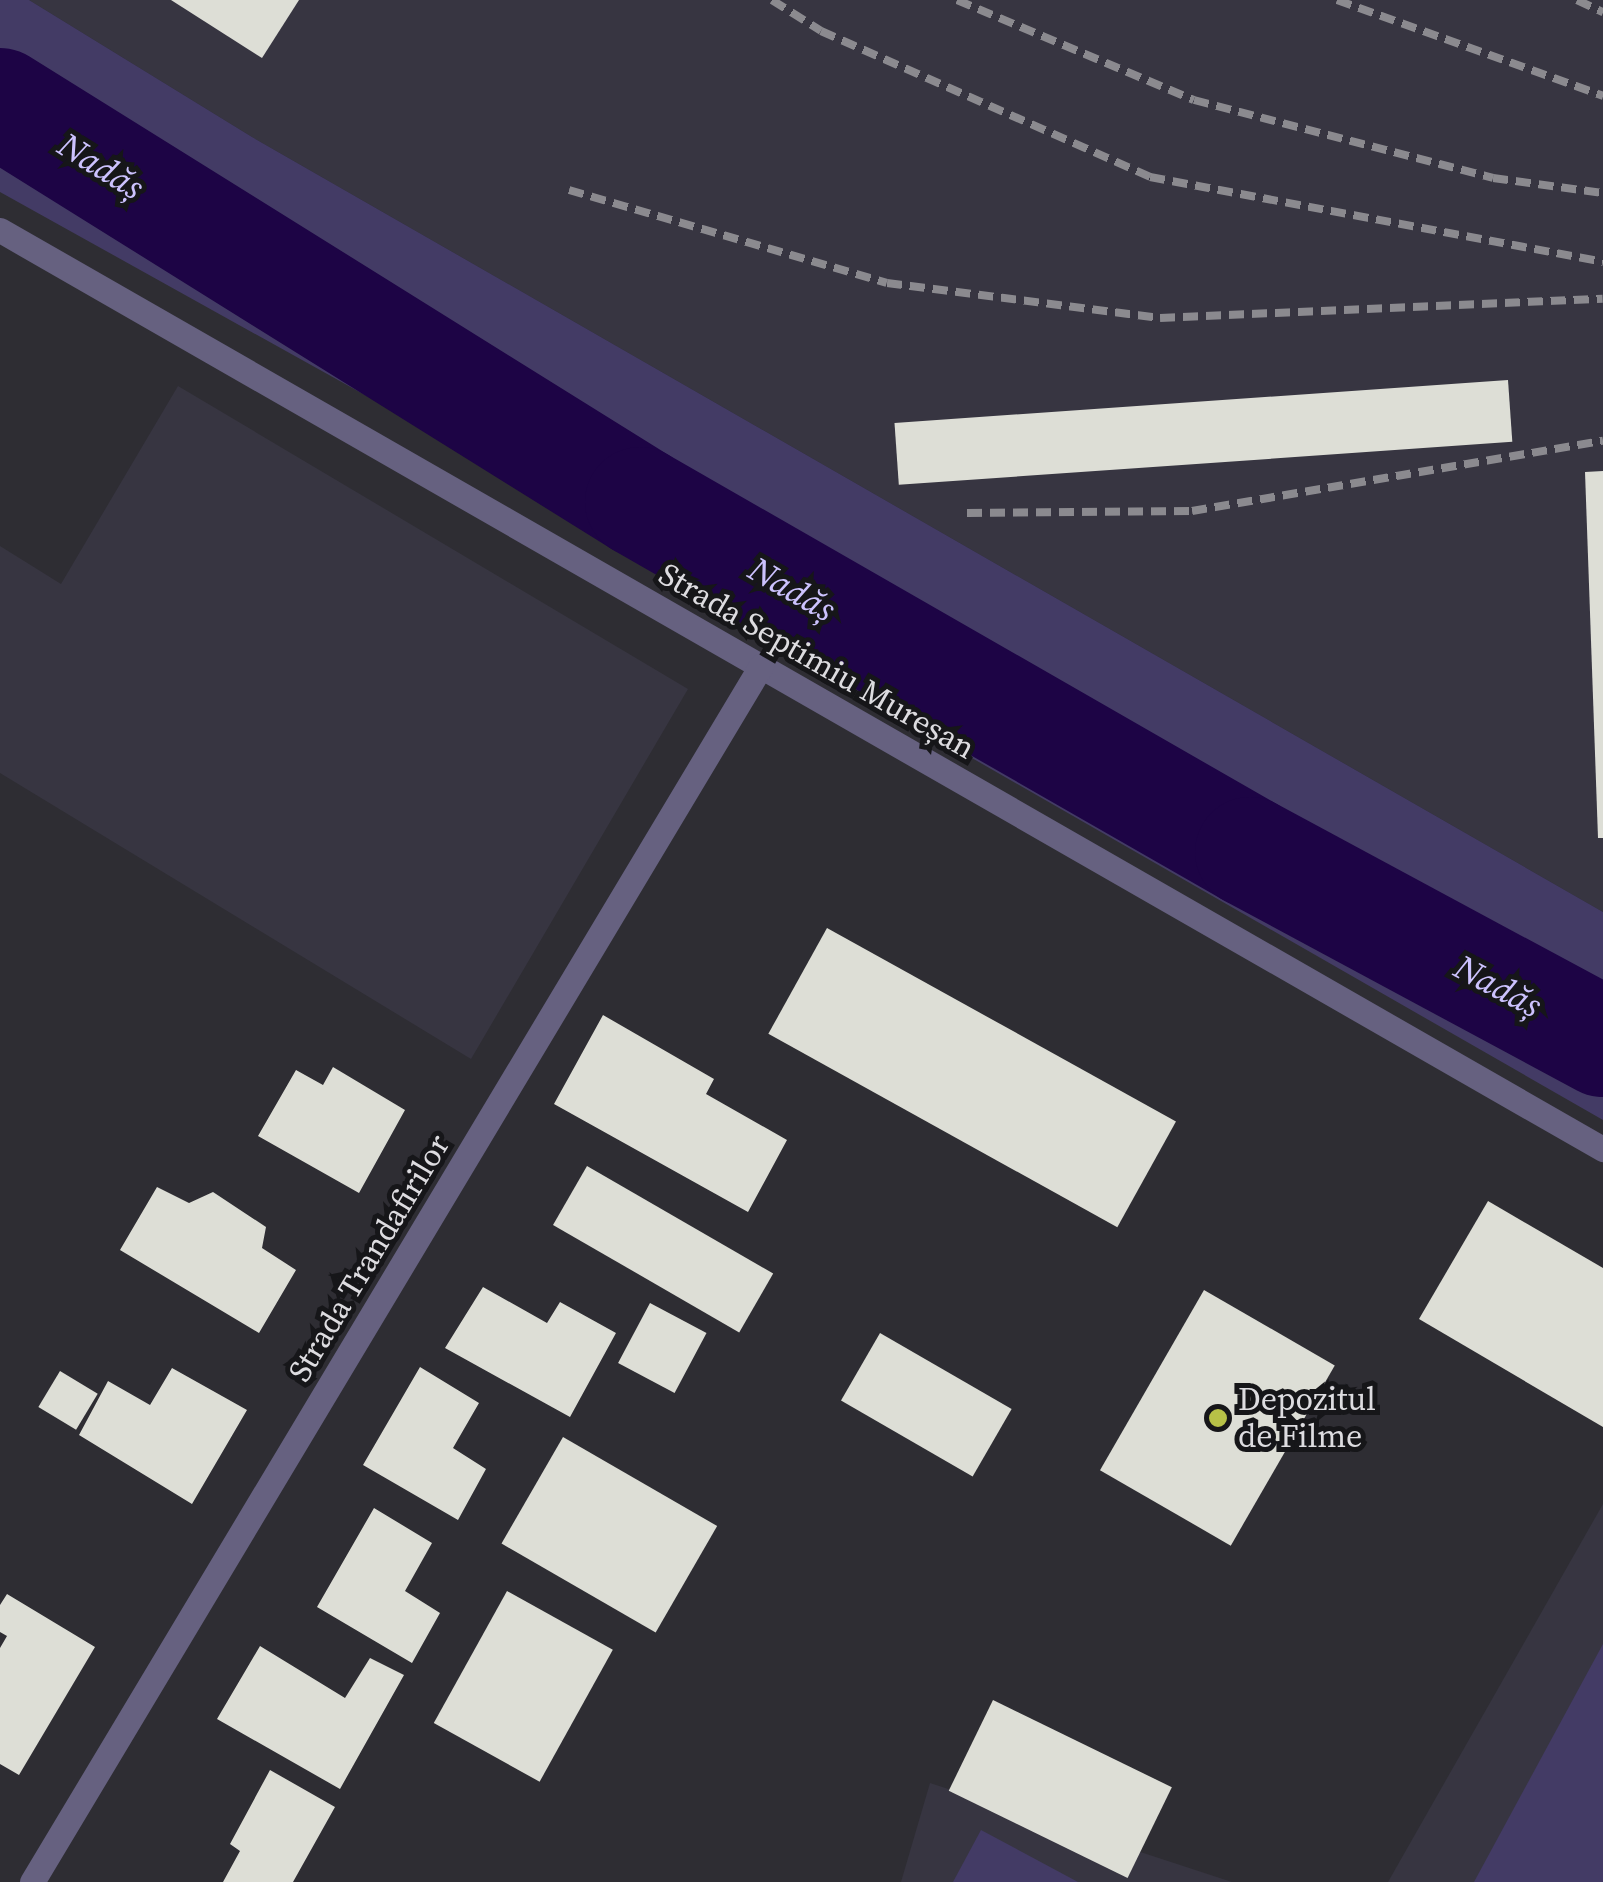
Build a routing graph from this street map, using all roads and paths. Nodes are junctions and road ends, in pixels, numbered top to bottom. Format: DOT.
graph roads {
  1 [pos="0,230"];
  2 [pos="760,666"];
  3 [pos="1603,1149"];
  4 [pos="32,1882"];
  1 -- 2 [label="street, Strada Septimiu Mureșan"];
  2 -- 3 [label="street, Strada Septimiu Mureșan"];
  2 -- 4 [label="street, Strada Trandafirilor"];
}
